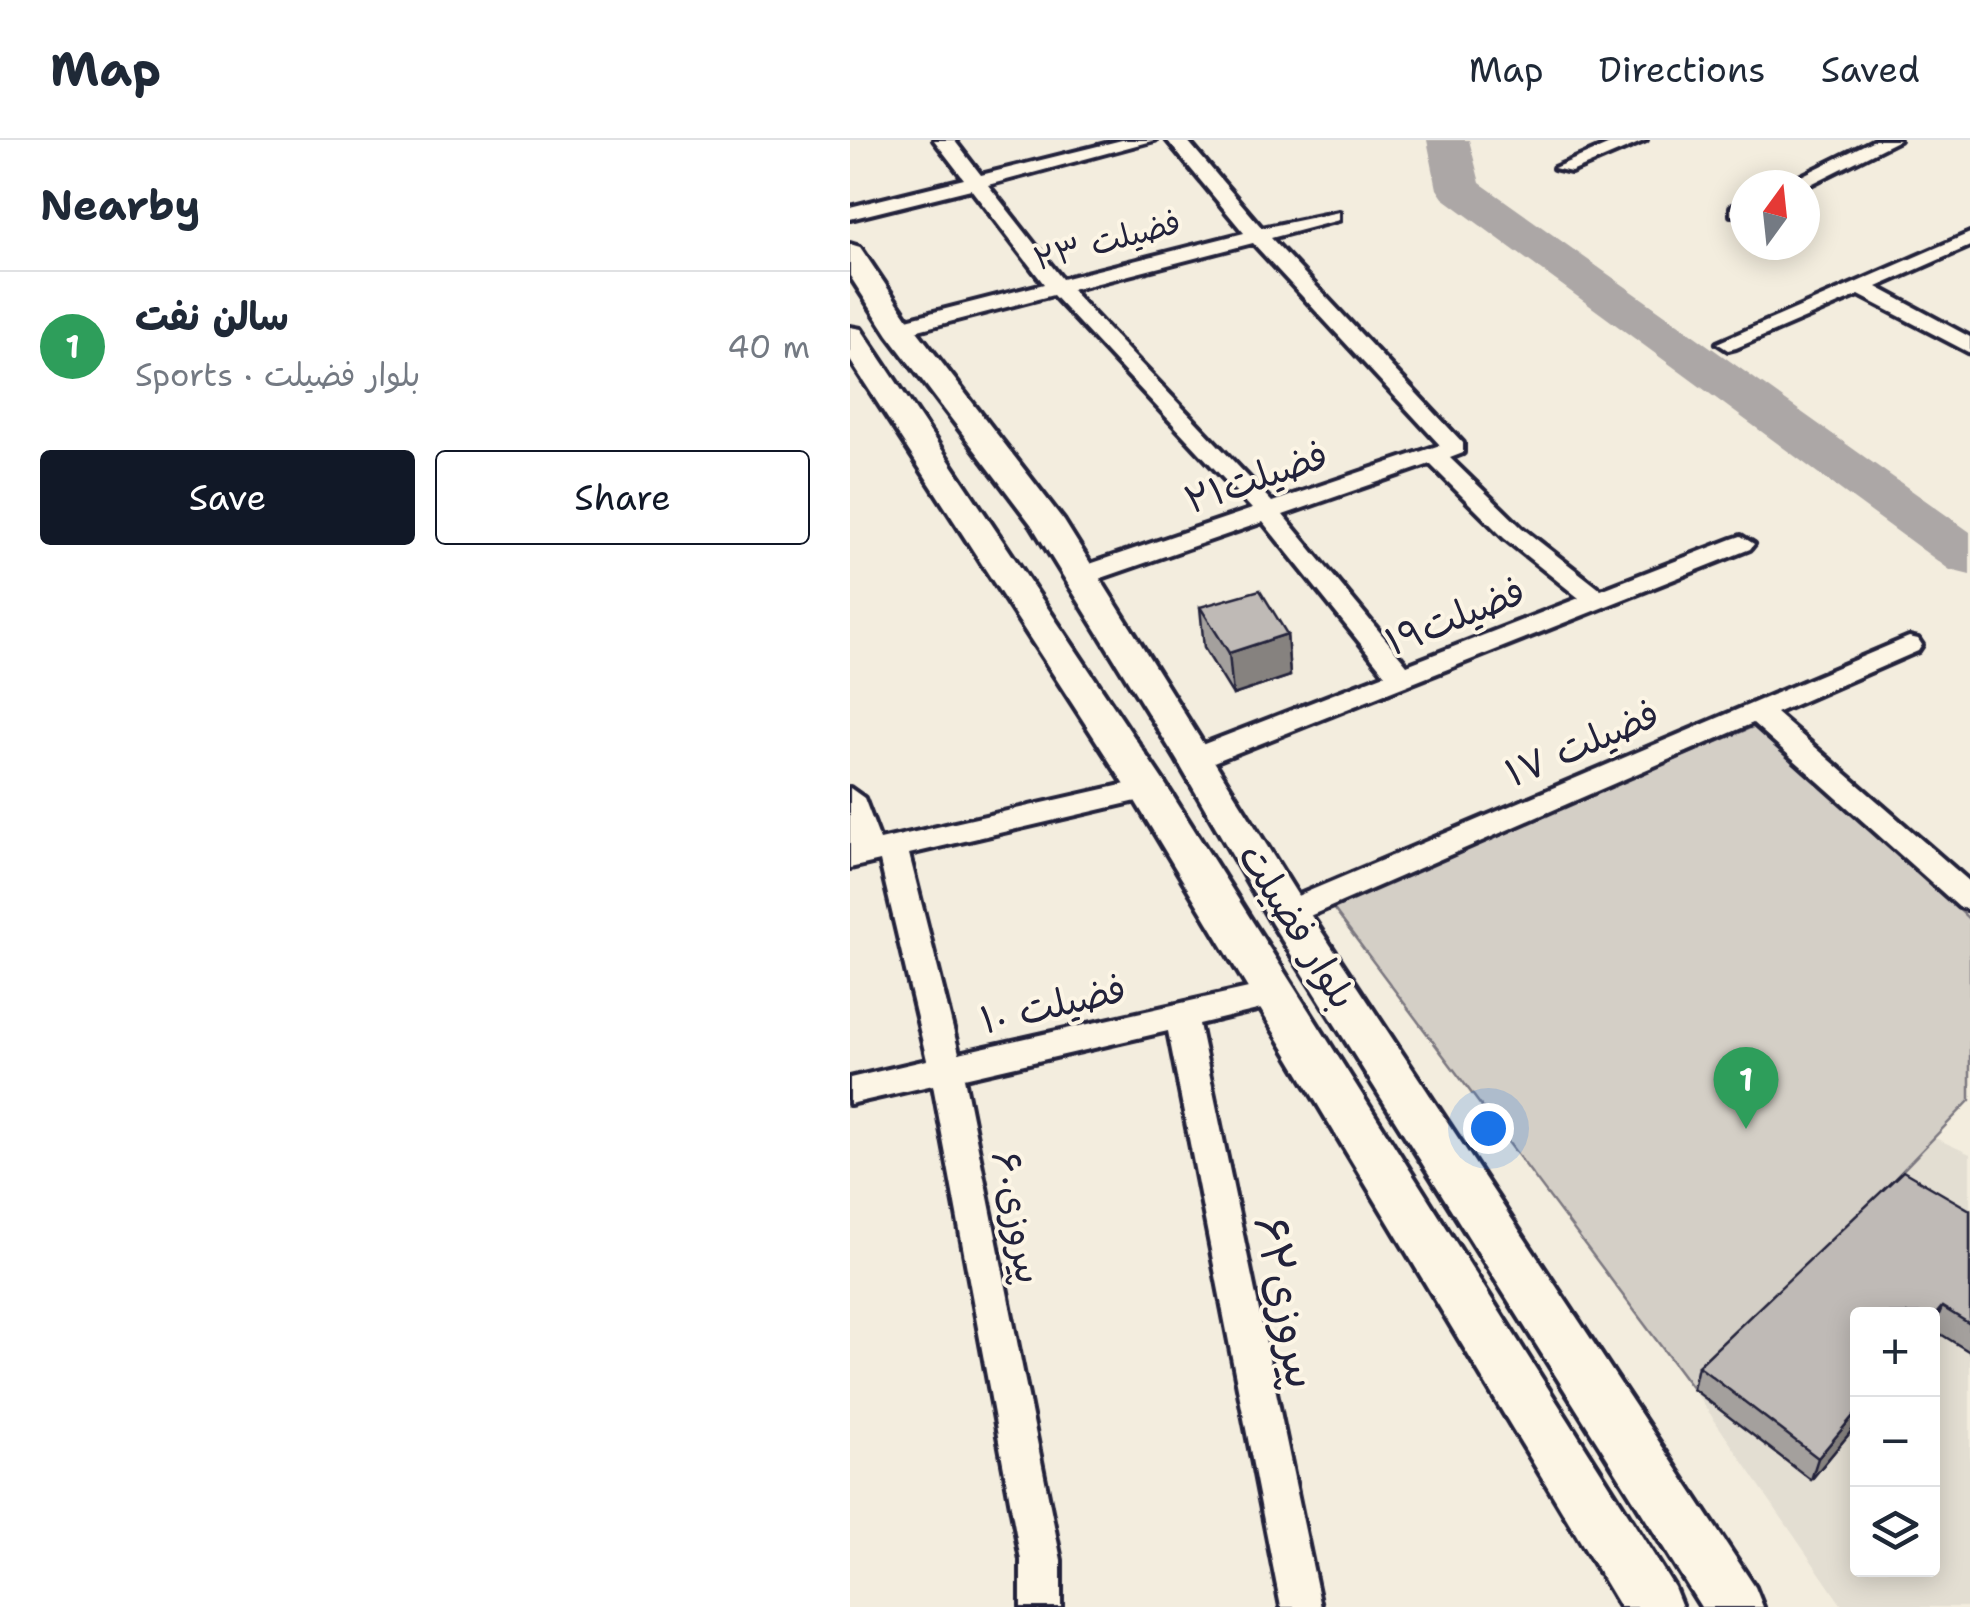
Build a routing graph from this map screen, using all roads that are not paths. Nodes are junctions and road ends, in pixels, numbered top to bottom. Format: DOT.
graph roads {
  1 [pos="944,140"];
  2 [pos="1144,140"];
  3 [pos="1177,140"];
  4 [pos="1636,140"];
  5 [pos="1889,140"];
  6 [pos="1564,168"];
  7 [pos="1820,172"];
  8 [pos="974,182"];
  9 [pos="850,213"];
  10 [pos="1332,216"];
  11 [pos="1256,234"];
  12 [pos="1970,239"];
  13 [pos="850,253"];
  14 [pos="1859,286"];
  15 [pos="1057,287"];
  16 [pos="899,328"];
  17 [pos="850,336"];
  18 [pos="1728,343"];
  19 [pos="1970,346"];
  20 [pos="986,442"];
  21 [pos="1444,451"];
  22 [pos="930,453"];
  23 [pos="1268,512"];
  24 [pos="1741,544"];
  25 [pos="1081,576"];
  26 [pos="1597,600"];
  27 [pos="1908,645"];
  28 [pos="1402,677"];
  29 [pos="1756,711"];
  30 [pos="1196,758"];
  31 [pos="1148,789"];
  32 [pos="850,798"];
  33 [pos="870,852"];
  34 [pos="1970,898"];
  35 [pos="1286,913"];
  36 [pos="1275,994"];
  37 [pos="1181,1016"];
  38 [pos="946,1069"];
  39 [pos="850,1091"];
  40 [pos="1602,1398"];
  41 [pos="1540,1422"];
  42 [pos="1040,1607"];
  43 [pos="1301,1607"];
  44 [pos="1653,1607"];
  45 [pos="1734,1607"];
  1 -- 8 [label="street"];
  2 -- 8 [label="street"];
  3 -- 11 [label="street"];
  4 -- 6 [label="street"];
  5 -- 7 [label="street"];
  8 -- 9 [label="street"];
  8 -- 15 [label="street"];
  10 -- 11 [label="street, فضیلت ۲۳"];
  11 -- 15 [label="street, فضیلت ۲۳"];
  11 -- 21 [label="street"];
  12 -- 14 [label="street"];
  13 -- 16 [label="main road, بلوار فضیلت"];
  14 -- 18 [label="street"];
  14 -- 19 [label="street"];
  15 -- 16 [label="street, فضیلت ۲۳"];
  15 -- 23 [label="street"];
  16 -- 20 [label="main road, بلوار فضیلت"];
  17 -- 22 [label="main road, بلوار فضیلت"];
  20 -- 22 [label="main road"];
  20 -- 25 [label="main road, بلوار فضیلت"];
  21 -- 23 [label="street, فضیلت۲۱"];
  21 -- 26 [label="street"];
  22 -- 31 [label="main road, بلوار فضیلت"];
  23 -- 25 [label="street, فضیلت۲۱"];
  23 -- 28 [label="street"];
  24 -- 26 [label="street, فضیلت۱۹"];
  25 -- 30 [label="main road, بلوار فضیلت"];
  26 -- 28 [label="street, فضیلت۱۹"];
  27 -- 29 [label="street, فضیلت ۱۷"];
  28 -- 30 [label="street, فضیلت۱۹"];
  29 -- 34 [label="street"];
  29 -- 35 [label="street, فضیلت ۱۷"];
  30 -- 35 [label="main road, بلوار فضیلت"];
  31 -- 33 [label="street"];
  31 -- 36 [label="main road, بلوار فضیلت"];
  32 -- 33 [label="street, پیروزی۶۰"];
  33 -- 38 [label="street, پیروزی۶۰"];
  35 -- 40 [label="main road, بلوار فضیلت"];
  36 -- 37 [label="street, فضیلت ۱۰"];
  36 -- 41 [label="main road, بلوار فضیلت"];
  37 -- 38 [label="street, فضیلت ۱۰"];
  37 -- 43 [label="street, پیروزی۶۲"];
  38 -- 39 [label="street, فضیلت ۱۰"];
  38 -- 42 [label="street, پیروزی۶۰"];
  40 -- 41 [label="main road"];
  40 -- 45 [label="main road, بلوار فضیلت"];
  41 -- 44 [label="main road, بلوار فضیلت"];
}
